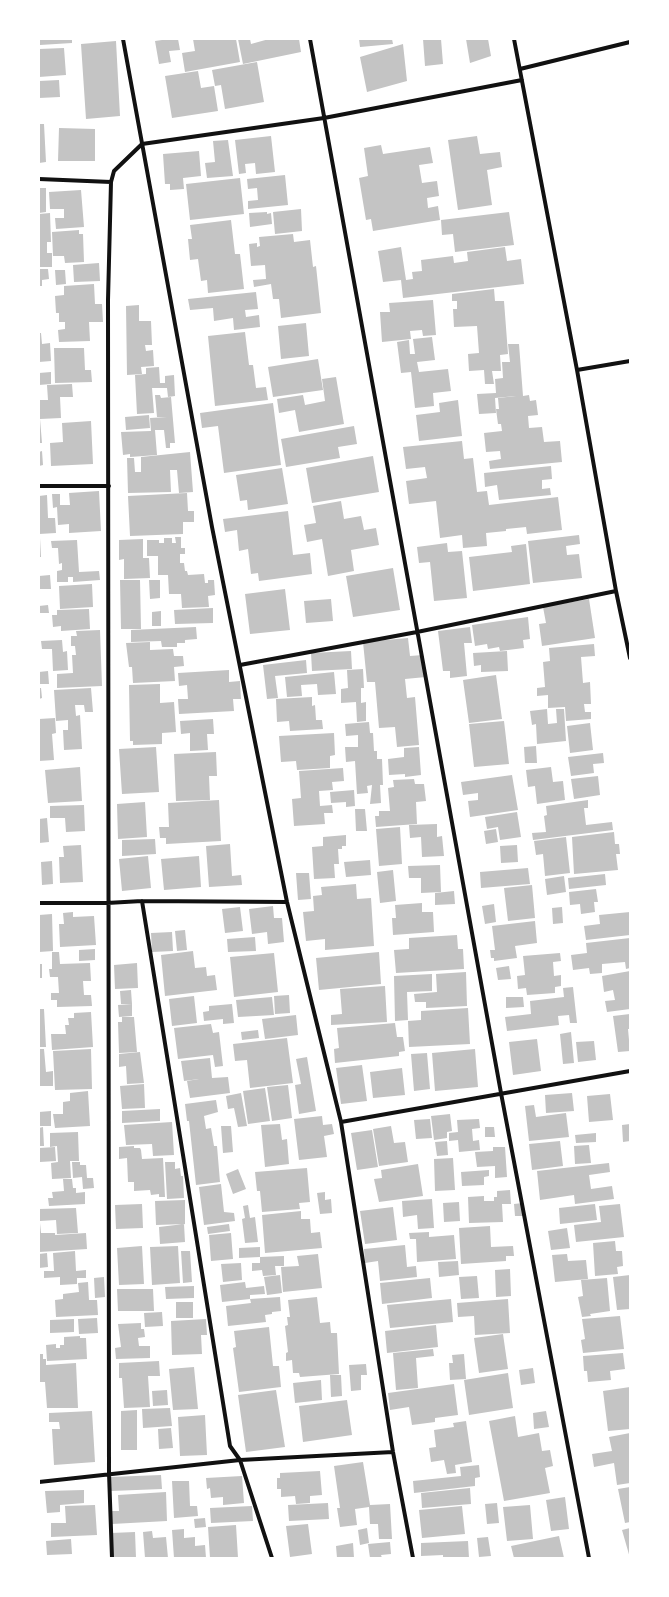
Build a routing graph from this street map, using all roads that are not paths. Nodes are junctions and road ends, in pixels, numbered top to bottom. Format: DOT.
graph roads {
  1 [pos="123,39"];
  2 [pos="310,39"];
  3 [pos="514,39"];
  4 [pos="630,42"];
  5 [pos="520,69"];
  6 [pos="522,80"];
  7 [pos="324,118"];
  8 [pos="142,144"];
  9 [pos="39,179"];
  10 [pos="111,182"];
  11 [pos="630,361"];
  12 [pos="577,370"];
  13 [pos="39,486"];
  14 [pos="109,486"];
  15 [pos="616,591"];
  16 [pos="417,632"];
  17 [pos="630,658"];
  18 [pos="240,665"];
  19 [pos="142,901"];
  20 [pos="39,902"];
  21 [pos="287,902"];
  22 [pos="107,903"];
  23 [pos="630,1071"];
  24 [pos="501,1093"];
  25 [pos="341,1122"];
  26 [pos="393,1452"];
  27 [pos="240,1460"];
  28 [pos="109,1473"];
  29 [pos="39,1482"];
  30 [pos="112,1558"];
  31 [pos="272,1558"];
  32 [pos="413,1558"];
  33 [pos="589,1558"];
  1 -- 8 [label="street"];
  2 -- 7 [label="street"];
  3 -- 5 [label="street"];
  4 -- 5 [label="street"];
  5 -- 6 [label="street"];
  6 -- 7 [label="street"];
  6 -- 12 [label="street"];
  7 -- 8 [label="street"];
  7 -- 16 [label="street"];
  8 -- 10 [label="street"];
  8 -- 18 [label="street"];
  9 -- 10 [label="street"];
  10 -- 14 [label="street"];
  11 -- 12 [label="street"];
  12 -- 15 [label="street"];
  13 -- 14 [label="street"];
  14 -- 22 [label="street"];
  15 -- 16 [label="street"];
  15 -- 17 [label="street"];
  16 -- 18 [label="street"];
  16 -- 24 [label="street"];
  18 -- 21 [label="street"];
  19 -- 21 [label="street"];
  19 -- 22 [label="street"];
  19 -- 27 [label="street"];
  20 -- 22 [label="street"];
  21 -- 25 [label="street"];
  22 -- 28 [label="street"];
  23 -- 24 [label="street"];
  24 -- 25 [label="street"];
  24 -- 33 [label="street"];
  25 -- 26 [label="street"];
  26 -- 27 [label="street"];
  26 -- 32 [label="street"];
  27 -- 28 [label="street"];
  27 -- 31 [label="street"];
  28 -- 29 [label="street"];
  28 -- 30 [label="street"];
}
